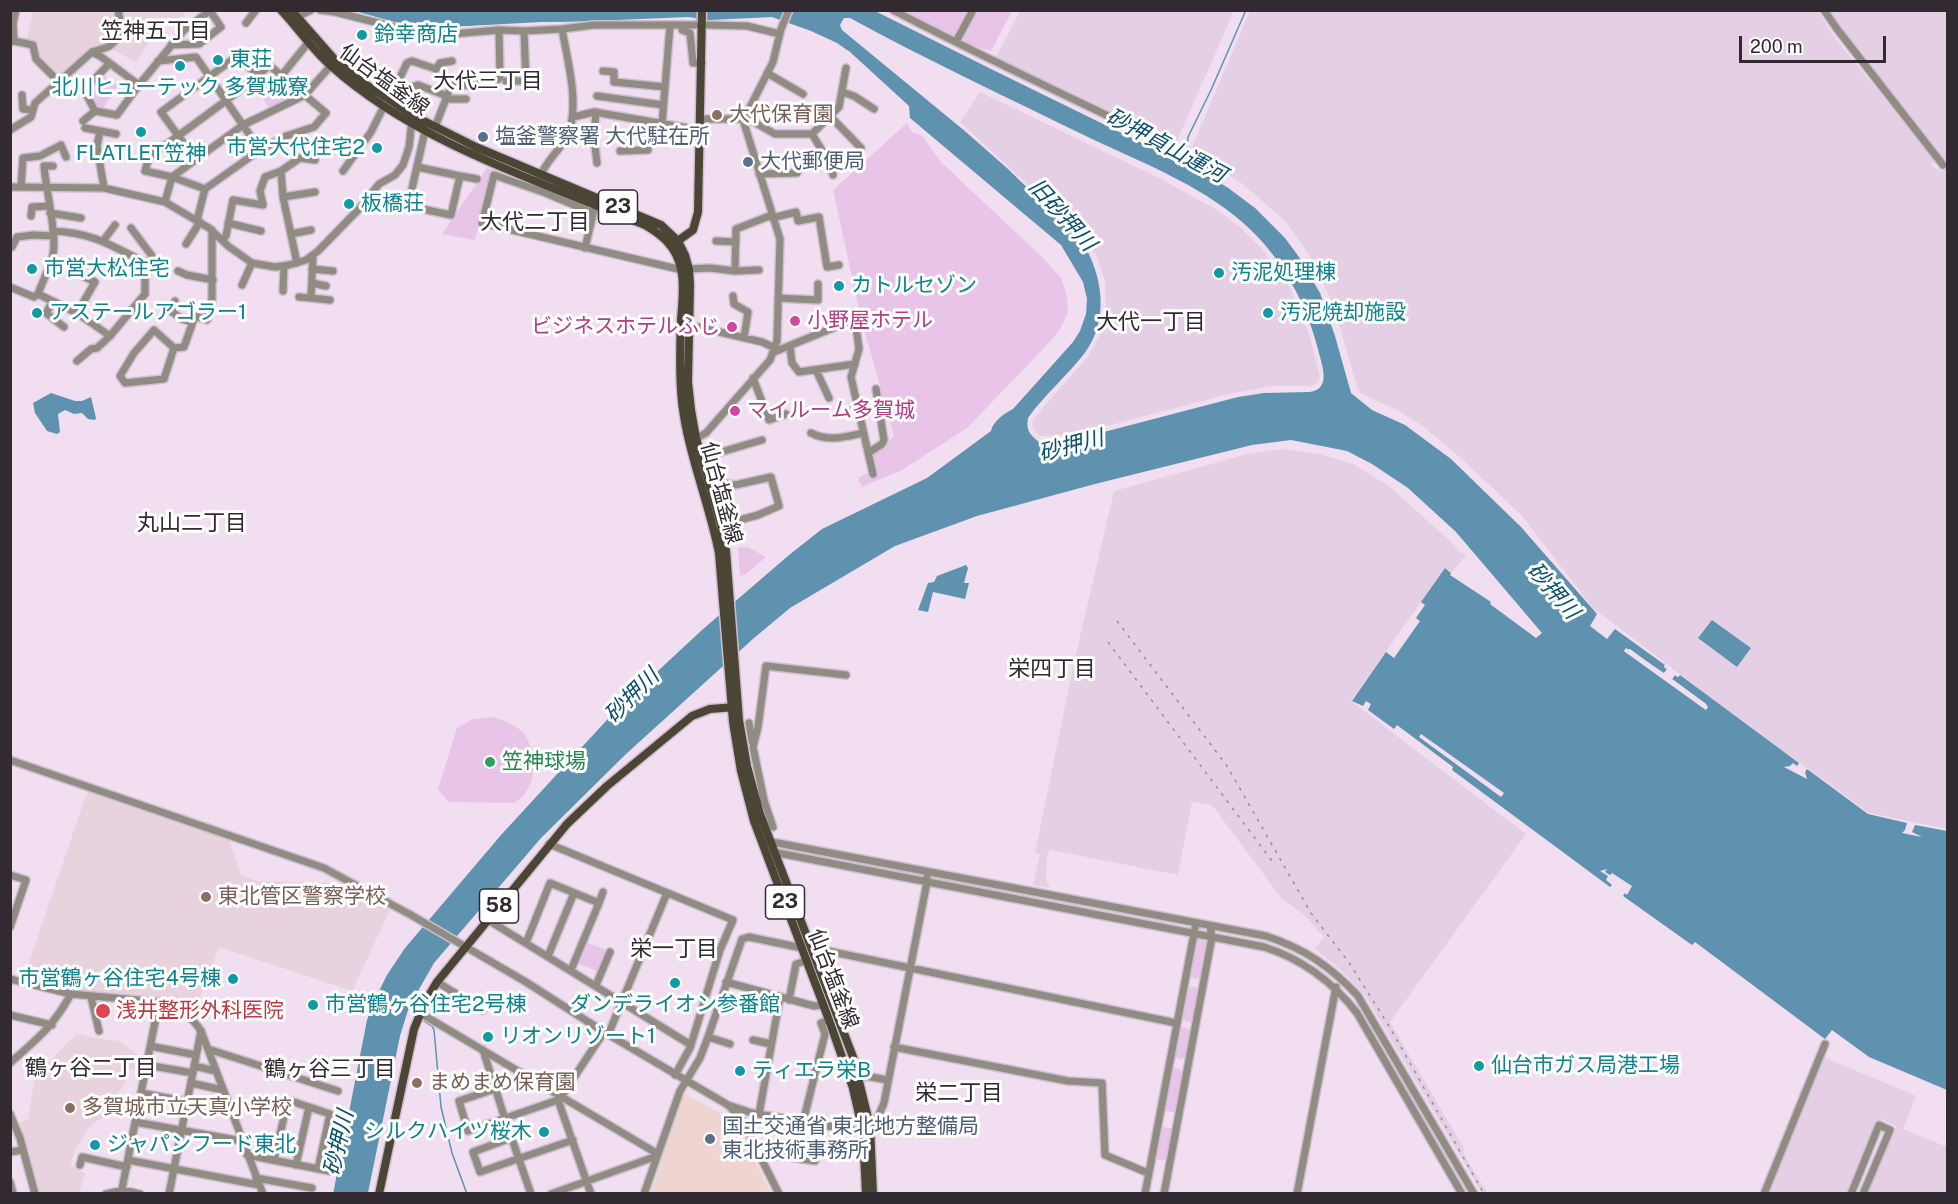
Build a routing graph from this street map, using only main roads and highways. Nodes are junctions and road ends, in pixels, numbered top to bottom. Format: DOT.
graph roads {
  1 [pos="281,10"];
  2 [pos="291,10"];
  3 [pos="702,10"];
  4 [pos="295,20"];
  5 [pos="333,63"];
  6 [pos="386,103"];
  7 [pos="412,119"];
  8 [pos="540,178"];
  9 [pos="675,243"];
  10 [pos="685,270"];
  11 [pos="692,440"];
  12 [pos="727,600"];
  13 [pos="735,707"];
  14 [pos="810,958"];
  15 [pos="867,1129"];
  16 [pos="380,1194"];
  17 [pos="866,1194"];
  18 [pos="873,1194"];
  1 -- 4 [label="main road, 仙台塩釜線 / 23"];
  2 -- 4 [label="main road, 仙台塩釜線 / 23"];
  3 -- 9 [label="main road"];
  4 -- 5 [label="main road, 仙台塩釜線 / 23"];
  4 -- 5 [label="main road, 仙台塩釜線 / 23"];
  5 -- 6 [label="main road, 仙台塩釜線 / 23"];
  6 -- 7 [label="main road, 仙台塩釜線 / 23"];
  6 -- 7 [label="main road, 仙台塩釜線 / 23"];
  7 -- 8 [label="main road, 仙台塩釜線 / 23"];
  7 -- 8 [label="main road, 仙台塩釜線 / 23"];
  8 -- 9 [label="main road, 仙台塩釜線 / 23"];
  8 -- 9 [label="main road, 仙台塩釜線 / 23"];
  9 -- 10 [label="main road, 仙台塩釜線 / 23"];
  10 -- 11 [label="main road, 仙台塩釜線 / 23"];
  10 -- 11 [label="main road, 仙台塩釜線 / 23"];
  11 -- 12 [label="main road, 仙台塩釜線 / 23"];
  11 -- 12 [label="main road, 仙台塩釜線 / 23"];
  12 -- 13 [label="main road, 仙台塩釜線 / 23"];
  13 -- 14 [label="main road, 仙台塩釜線 / 23"];
  13 -- 14 [label="main road, 仙台塩釜線 / 23"];
  13 -- 16 [label="main road, 58"];
  14 -- 15 [label="main road, 仙台塩釜線 / 23"];
  14 -- 15 [label="main road, 仙台塩釜線 / 23"];
  15 -- 17 [label="main road, 仙台塩釜線 / 23"];
  15 -- 18 [label="main road, 仙台塩釜線 / 23"];
}
